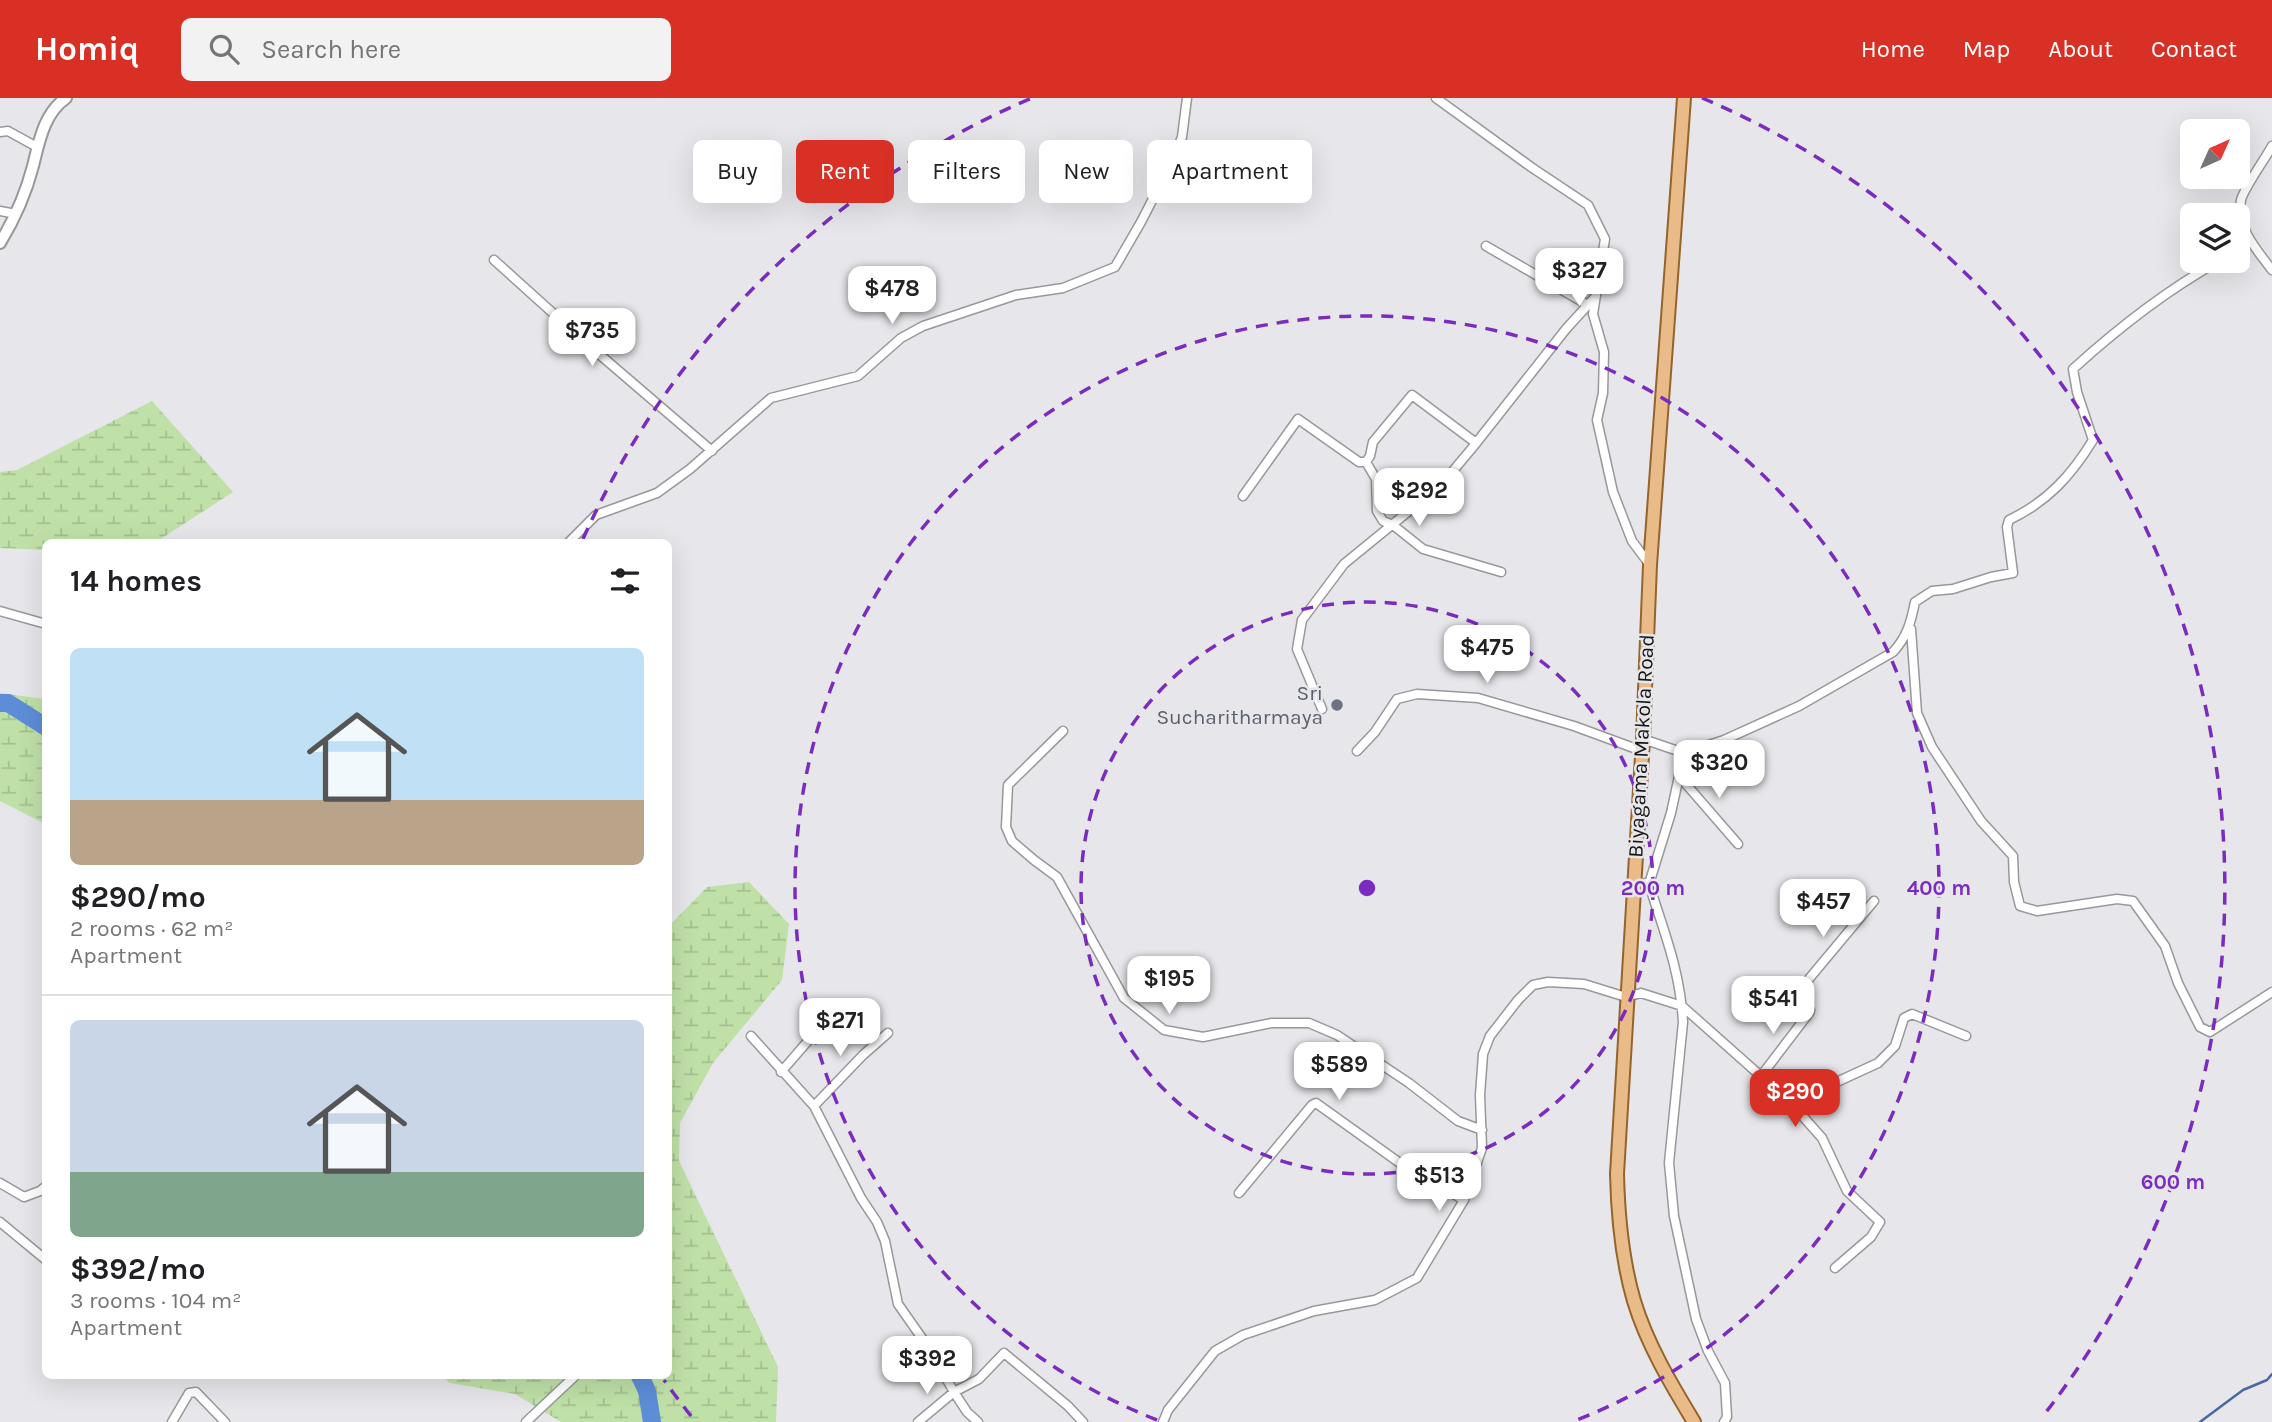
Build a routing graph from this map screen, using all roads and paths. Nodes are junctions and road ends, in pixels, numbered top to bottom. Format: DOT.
graph roads {
  1 [pos="66,98"];
  2 [pos="1187,98"];
  3 [pos="1436,98"];
  4 [pos="1684,98"];
  5 [pos="0,132"];
  6 [pos="2272,146"];
  7 [pos="37,148"];
  8 [pos="2241,203"];
  9 [pos="0,211"];
  10 [pos="16,214"];
  11 [pos="2250,241"];
  12 [pos="0,243"];
  13 [pos="1486,246"];
  14 [pos="494,260"];
  15 [pos="2272,270"];
  16 [pos="2197,273"];
  17 [pos="1596,296"];
  18 [pos="1588,305"];
  19 [pos="1476,443"];
  20 [pos="712,451"];
  21 [pos="1366,461"];
  22 [pos="1243,496"];
  23 [pos="1393,525"];
  24 [pos="572,539"];
  25 [pos="1650,565"];
  26 [pos="1501,572"];
  27 [pos="0,611"];
  28 [pos="42,623"];
  29 [pos="1910,624"];
  30 [pos="1322,709"];
  31 [pos="1062,731"];
  32 [pos="1642,745"];
  33 [pos="1357,751"];
  34 [pos="1684,753"];
  35 [pos="1679,776"];
  36 [pos="1738,844"];
  37 [pos="1633,881"];
  38 [pos="1648,884"];
  39 [pos="1874,901"];
  40 [pos="2272,992"];
  41 [pos="1626,997"];
  42 [pos="840,1004"];
  43 [pos="1682,1006"];
  44 [pos="888,1034"];
  45 [pos="751,1035"];
  46 [pos="1966,1035"];
  47 [pos="781,1072"];
  48 [pos="1761,1076"];
  49 [pos="1791,1103"];
  50 [pos="814,1106"];
  51 [pos="1482,1130"];
  52 [pos="0,1183"];
  53 [pos="42,1189"];
  54 [pos="1239,1193"];
  55 [pos="1464,1200"];
  56 [pos="0,1222"];
  57 [pos="42,1256"];
  58 [pos="1835,1268"];
  59 [pos="572,1379"];
  60 [pos="954,1392"];
  61 [pos="172,1422"];
  62 [pos="225,1422"];
  63 [pos="526,1422"];
  64 [pos="919,1422"];
  65 [pos="978,1422"];
  66 [pos="1083,1422"];
  67 [pos="1163,1422"];
  68 [pos="1694,1422"];
  69 [pos="1724,1422"];
  1 -- 7 [label="street"];
  2 -- 20 [label="street"];
  3 -- 17 [label="street"];
  4 -- 25 [label="main road, Biyagama Makola Road"];
  5 -- 7 [label="street"];
  6 -- 8 [label="street"];
  7 -- 10 [label="street"];
  9 -- 10 [label="street"];
  10 -- 12 [label="street"];
  11 -- 15 [label="street"];
  13 -- 18 [label="street"];
  14 -- 20 [label="street"];
  16 -- 29 [label="street"];
  17 -- 18 [label="street"];
  17 -- 25 [label="street"];
  18 -- 19 [label="street"];
  19 -- 21 [label="street"];
  19 -- 23 [label="street"];
  20 -- 24 [label="street"];
  21 -- 22 [label="street"];
  21 -- 23 [label="street"];
  23 -- 26 [label="street"];
  23 -- 30 [label="street"];
  25 -- 32 [label="main road, Biyagama Makola Road"];
  27 -- 28 [label="street"];
  29 -- 34 [label="street"];
  29 -- 40 [label="street"];
  31 -- 51 [label="street"];
  32 -- 33 [label="street"];
  32 -- 34 [label="street"];
  32 -- 37 [label="main road, Biyagama Makola Road"];
  34 -- 35 [label="street"];
  35 -- 36 [label="street"];
  35 -- 38 [label="street"];
  37 -- 38 [label="street"];
  37 -- 41 [label="main road, Biyagama Makola Road"];
  38 -- 43 [label="street"];
  39 -- 48 [label="street"];
  41 -- 43 [label="street"];
  41 -- 51 [label="street"];
  41 -- 68 [label="main road, Biyagama Makola Road"];
  42 -- 47 [label="street"];
  43 -- 48 [label="street"];
  43 -- 69 [label="street"];
  44 -- 50 [label="street"];
  45 -- 47 [label="street"];
  46 -- 49 [label="street"];
  47 -- 50 [label="street"];
  48 -- 49 [label="street"];
  49 -- 58 [label="street"];
  50 -- 60 [label="street"];
  51 -- 55 [label="street"];
  52 -- 53 [label="street"];
  54 -- 55 [label="street"];
  55 -- 67 [label="street"];
  56 -- 57 [label="street"];
  59 -- 63 [label="street"];
  60 -- 64 [label="street"];
  60 -- 65 [label="street"];
  60 -- 66 [label="street"];
  61 -- 62 [label="street"];
}
